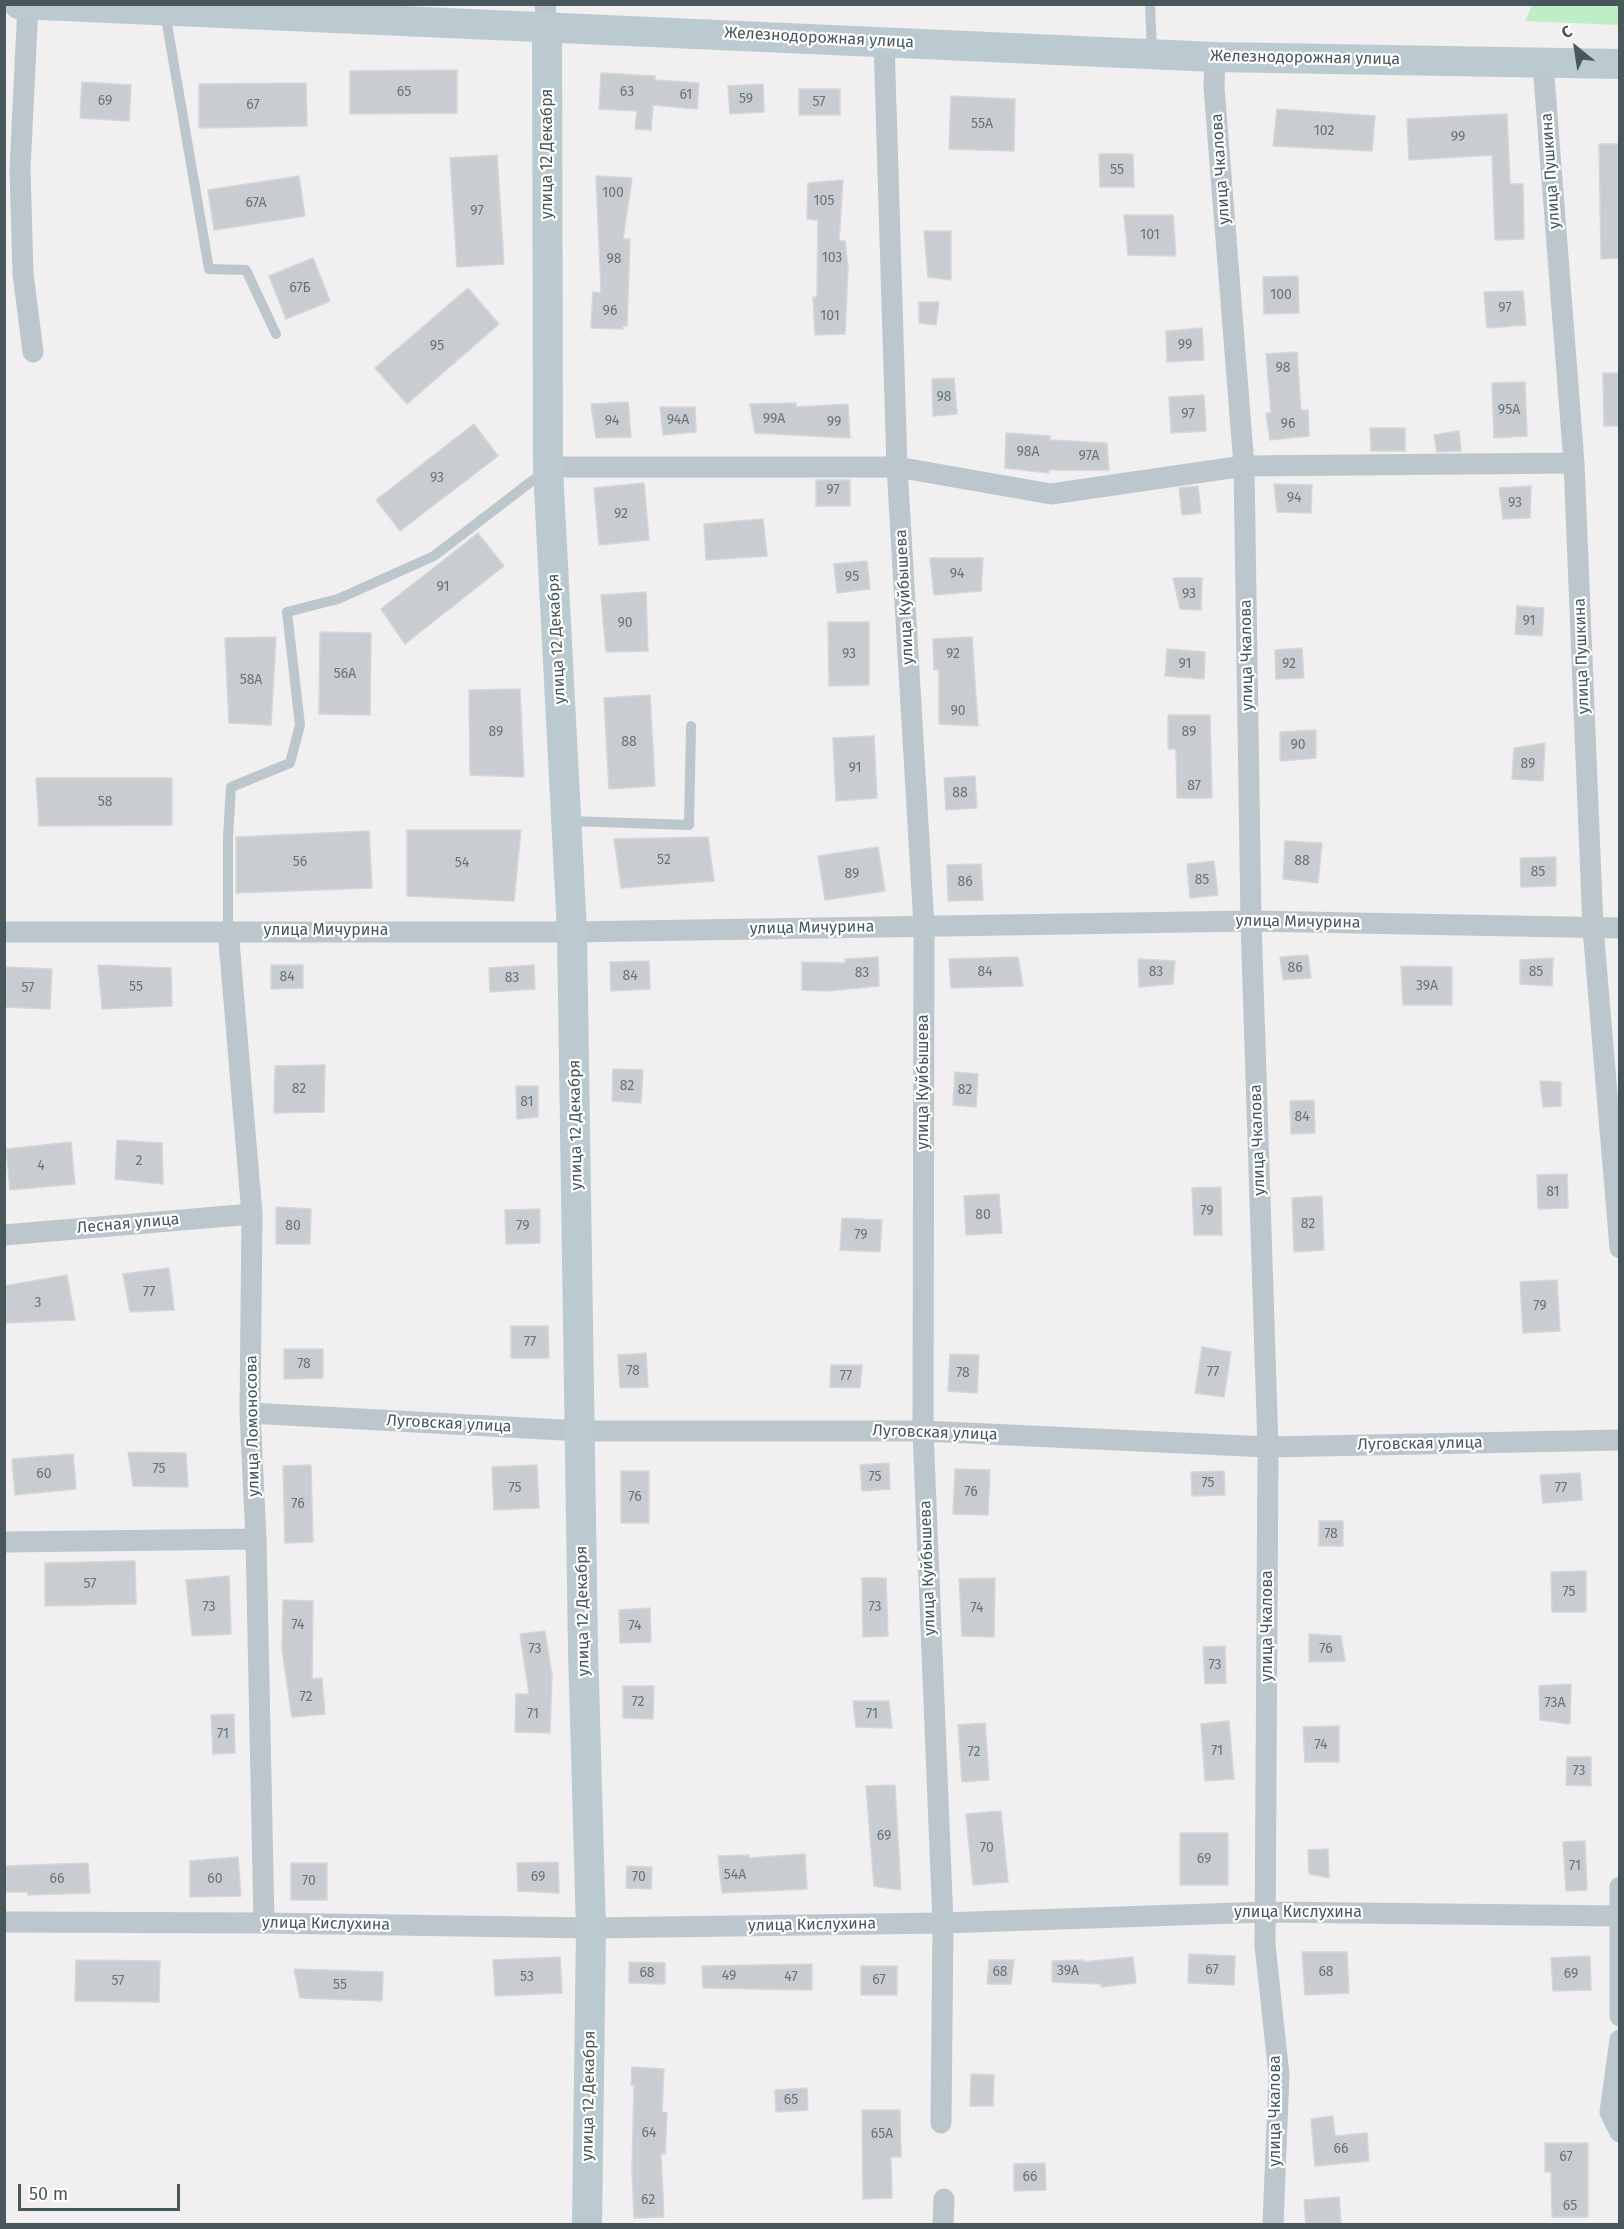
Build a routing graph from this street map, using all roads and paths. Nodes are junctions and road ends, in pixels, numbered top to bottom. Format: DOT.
graph roads {
  1 [pos="19,4"];
  2 [pos="1150,4"];
  3 [pos="28,5"];
  4 [pos="165,12"];
  5 [pos="546,15"];
  6 [pos="884,42"];
  7 [pos="1152,52"];
  8 [pos="1215,57"];
  9 [pos="1543,64"];
  10 [pos="1620,64"];
  11 [pos="276,334"];
  12 [pos="33,352"];
  13 [pos="1574,463"];
  14 [pos="1244,466"];
  15 [pos="897,467"];
  16 [pos="549,468"];
  17 [pos="691,726"];
  18 [pos="566,821"];
  19 [pos="1251,921"];
  20 [pos="924,926"];
  21 [pos="1593,928"];
  22 [pos="1620,928"];
  23 [pos="228,930"];
  24 [pos="4,932"];
  25 [pos="573,932"];
  26 [pos="252,1214"];
  27 [pos="4,1235"];
  28 [pos="1620,1248"];
  29 [pos="250,1413"];
  30 [pos="581,1431"];
  31 [pos="923,1431"];
  32 [pos="1620,1440"];
  33 [pos="1268,1447"];
  34 [pos="256,1539"];
  35 [pos="4,1542"];
  36 [pos="1620,1887"];
  37 [pos="1267,1912"];
  38 [pos="1619,1916"];
  39 [pos="4,1922"];
  40 [pos="264,1923"];
  41 [pos="943,1923"];
  42 [pos="591,1928"];
  43 [pos="1620,2016"];
  44 [pos="1620,2040"];
  45 [pos="941,2123"];
  46 [pos="1620,2132"];
  47 [pos="944,2199"];
  48 [pos="587,2224"];
  49 [pos="943,2224"];
  50 [pos="1273,2224"];
  1 -- 3 [label="street, Железнодорожная улица"];
  2 -- 7 [label="lane"];
  3 -- 4 [label="street, Железнодорожная улица"];
  3 -- 12 [label="street"];
  4 -- 5 [label="street, Железнодорожная улица"];
  4 -- 11 [label="lane"];
  5 -- 6 [label="street, Железнодорожная улица"];
  5 -- 16 [label="street, улица 12 Декабря"];
  6 -- 7 [label="street, Железнодорожная улица"];
  6 -- 15 [label="street, улица Куйбышева"];
  7 -- 8 [label="street, Железнодорожная улица"];
  8 -- 9 [label="street, Железнодорожная улица"];
  8 -- 14 [label="street, улица Чкалова"];
  9 -- 10 [label="street, Железнодорожная улица"];
  9 -- 13 [label="street, улица Пушкина"];
  13 -- 14 [label="street"];
  13 -- 21 [label="street, улица Пушкина"];
  14 -- 15 [label="street"];
  14 -- 19 [label="street, улица Чкалова"];
  15 -- 16 [label="street"];
  15 -- 20 [label="street, улица Куйбышева"];
  16 -- 18 [label="street, улица 12 Декабря"];
  16 -- 23 [label="lane"];
  17 -- 18 [label="lane"];
  18 -- 25 [label="street, улица 12 Декабря"];
  19 -- 20 [label="street, улица Мичурина"];
  19 -- 21 [label="street, улица Мичурина"];
  19 -- 33 [label="street, улица Чкалова"];
  20 -- 25 [label="street, улица Мичурина"];
  20 -- 31 [label="street, улица Куйбышева"];
  21 -- 22 [label="street, улица Мичурина"];
  21 -- 28 [label="street, улица Пушкина"];
  23 -- 24 [label="street, улица Мичурина"];
  23 -- 25 [label="street, улица Мичурина"];
  23 -- 26 [label="street, улица Ломоносова"];
  25 -- 30 [label="street, улица 12 Декабря"];
  26 -- 27 [label="street, Лесная улица"];
  26 -- 29 [label="street, улица Ломоносова"];
  29 -- 30 [label="street, Луговская улица"];
  29 -- 34 [label="street, улица Ломоносова"];
  30 -- 31 [label="street, Луговская улица"];
  30 -- 42 [label="street, улица 12 Декабря"];
  31 -- 33 [label="street, Луговская улица"];
  31 -- 41 [label="street, улица Куйбышева"];
  32 -- 33 [label="street, Луговская улица"];
  33 -- 37 [label="street, улица Чкалова"];
  34 -- 35 [label="street"];
  34 -- 40 [label="street, улица Ломоносова"];
  36 -- 38 [label="street"];
  37 -- 38 [label="street, улица Кислухина"];
  37 -- 41 [label="street, улица Кислухина"];
  37 -- 50 [label="street, улица Чкалова"];
  38 -- 43 [label="street"];
  39 -- 40 [label="street, улица Кислухина"];
  40 -- 42 [label="street, улица Кислухина"];
  41 -- 42 [label="street, улица Кислухина"];
  41 -- 45 [label="street, улица Куйбышева"];
  42 -- 48 [label="street, улица 12 Декабря"];
  44 -- 46 [label="street"];
  47 -- 49 [label="street"];
}
